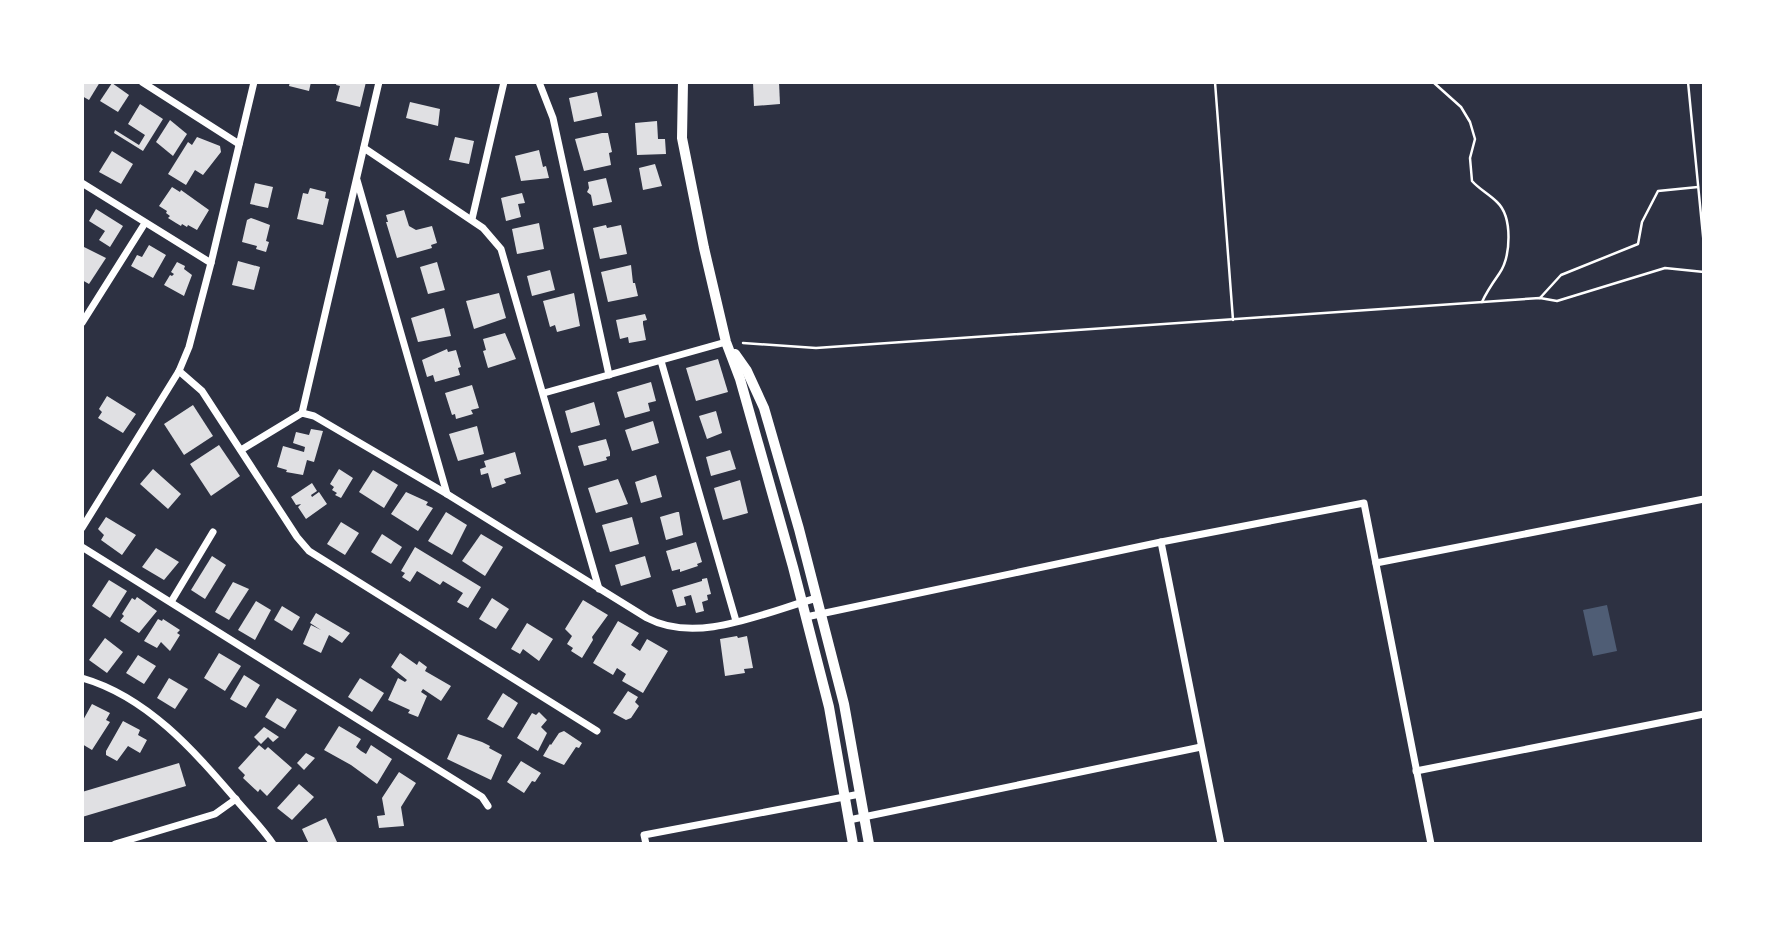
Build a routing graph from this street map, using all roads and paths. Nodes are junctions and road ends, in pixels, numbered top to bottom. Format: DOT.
graph roads {
  1 [pos="142,82"];
  2 [pos="254,82"];
  3 [pos="379,82"];
  4 [pos="504,82"];
  5 [pos="539,82"];
  6 [pos="683,82"];
  7 [pos="1215,82"];
  8 [pos="1433,82"];
  9 [pos="1688,82"];
  10 [pos="239,144"];
  11 [pos="364,148"];
  12 [pos="356,179"];
  13 [pos="82,183"];
  14 [pos="1698,187"];
  15 [pos="472,219"];
  16 [pos="145,223"];
  17 [pos="1704,246"];
  18 [pos="211,263"];
  19 [pos="1704,272"];
  20 [pos="1540,298"];
  21 [pos="1482,302"];
  22 [pos="1233,320"];
  23 [pos="82,323"];
  24 [pos="726,342"];
  25 [pos="661,361"];
  26 [pos="179,371"];
  27 [pos="609,375"];
  28 [pos="544,393"];
  29 [pos="302,413"];
  30 [pos="241,450"];
  31 [pos="447,494"];
  32 [pos="1704,499"];
  33 [pos="82,528"];
  34 [pos="213,532"];
  35 [pos="1161,542"];
  36 [pos="82,547"];
  37 [pos="1376,563"];
  38 [pos="599,589"];
  39 [pos="817,598"];
  40 [pos="171,602"];
  41 [pos="802,602"];
  42 [pos="821,613"];
  43 [pos="806,617"];
  44 [pos="736,621"];
  45 [pos="82,678"];
  46 [pos="1704,713"];
  47 [pos="597,731"];
  48 [pos="1201,747"];
  49 [pos="1416,771"];
  50 [pos="860,794"];
  51 [pos="845,797"];
  52 [pos="236,799"];
  53 [pos="488,806"];
  54 [pos="864,817"];
  55 [pos="849,820"];
  56 [pos="115,844"];
  57 [pos="273,844"];
  58 [pos="646,844"];
  59 [pos="853,844"];
  60 [pos="869,844"];
  61 [pos="1221,844"];
  62 [pos="1431,844"];
  1 -- 10 [label="street"];
  2 -- 10 [label="street"];
  3 -- 11 [label="street"];
  4 -- 15 [label="street"];
  5 -- 27 [label="street"];
  6 -- 24 [label="street"];
  7 -- 22 [label="path"];
  8 -- 21 [label="path"];
  9 -- 14 [label="path"];
  10 -- 18 [label="street"];
  11 -- 12 [label="street"];
  11 -- 15 [label="street"];
  12 -- 29 [label="street"];
  12 -- 31 [label="street"];
  13 -- 16 [label="street"];
  14 -- 17 [label="path"];
  14 -- 20 [label="path"];
  15 -- 28 [label="street"];
  16 -- 18 [label="street"];
  16 -- 23 [label="street"];
  18 -- 26 [label="street"];
  19 -- 20 [label="path"];
  20 -- 21 [label="path"];
  21 -- 22 [label="path"];
  22 -- 24 [label="path"];
  24 -- 25 [label="street"];
  24 -- 39 [label="street"];
  24 -- 41 [label="street"];
  25 -- 27 [label="street"];
  25 -- 44 [label="street"];
  26 -- 30 [label="street"];
  26 -- 33 [label="street"];
  27 -- 28 [label="street"];
  28 -- 38 [label="street"];
  29 -- 30 [label="street"];
  29 -- 31 [label="street"];
  30 -- 47 [label="street"];
  31 -- 38 [label="street"];
  32 -- 37 [label="street"];
  34 -- 40 [label="street"];
  35 -- 37 [label="street"];
  35 -- 42 [label="street"];
  35 -- 48 [label="street"];
  36 -- 40 [label="street"];
  37 -- 49 [label="street"];
  38 -- 44 [label="street"];
  39 -- 41 [label="street"];
  39 -- 42 [label="street"];
  40 -- 53 [label="street"];
  41 -- 43 [label="street"];
  41 -- 44 [label="street"];
  42 -- 43 [label="street"];
  42 -- 50 [label="street"];
  43 -- 51 [label="street"];
  45 -- 52 [label="street"];
  46 -- 49 [label="street"];
  48 -- 54 [label="street"];
  48 -- 61 [label="street"];
  49 -- 62 [label="street"];
  50 -- 51 [label="street"];
  50 -- 54 [label="street"];
  51 -- 55 [label="street"];
  51 -- 58 [label="street"];
  52 -- 56 [label="street"];
  52 -- 57 [label="street"];
  54 -- 55 [label="street"];
  54 -- 60 [label="street"];
  55 -- 59 [label="street"];
}
